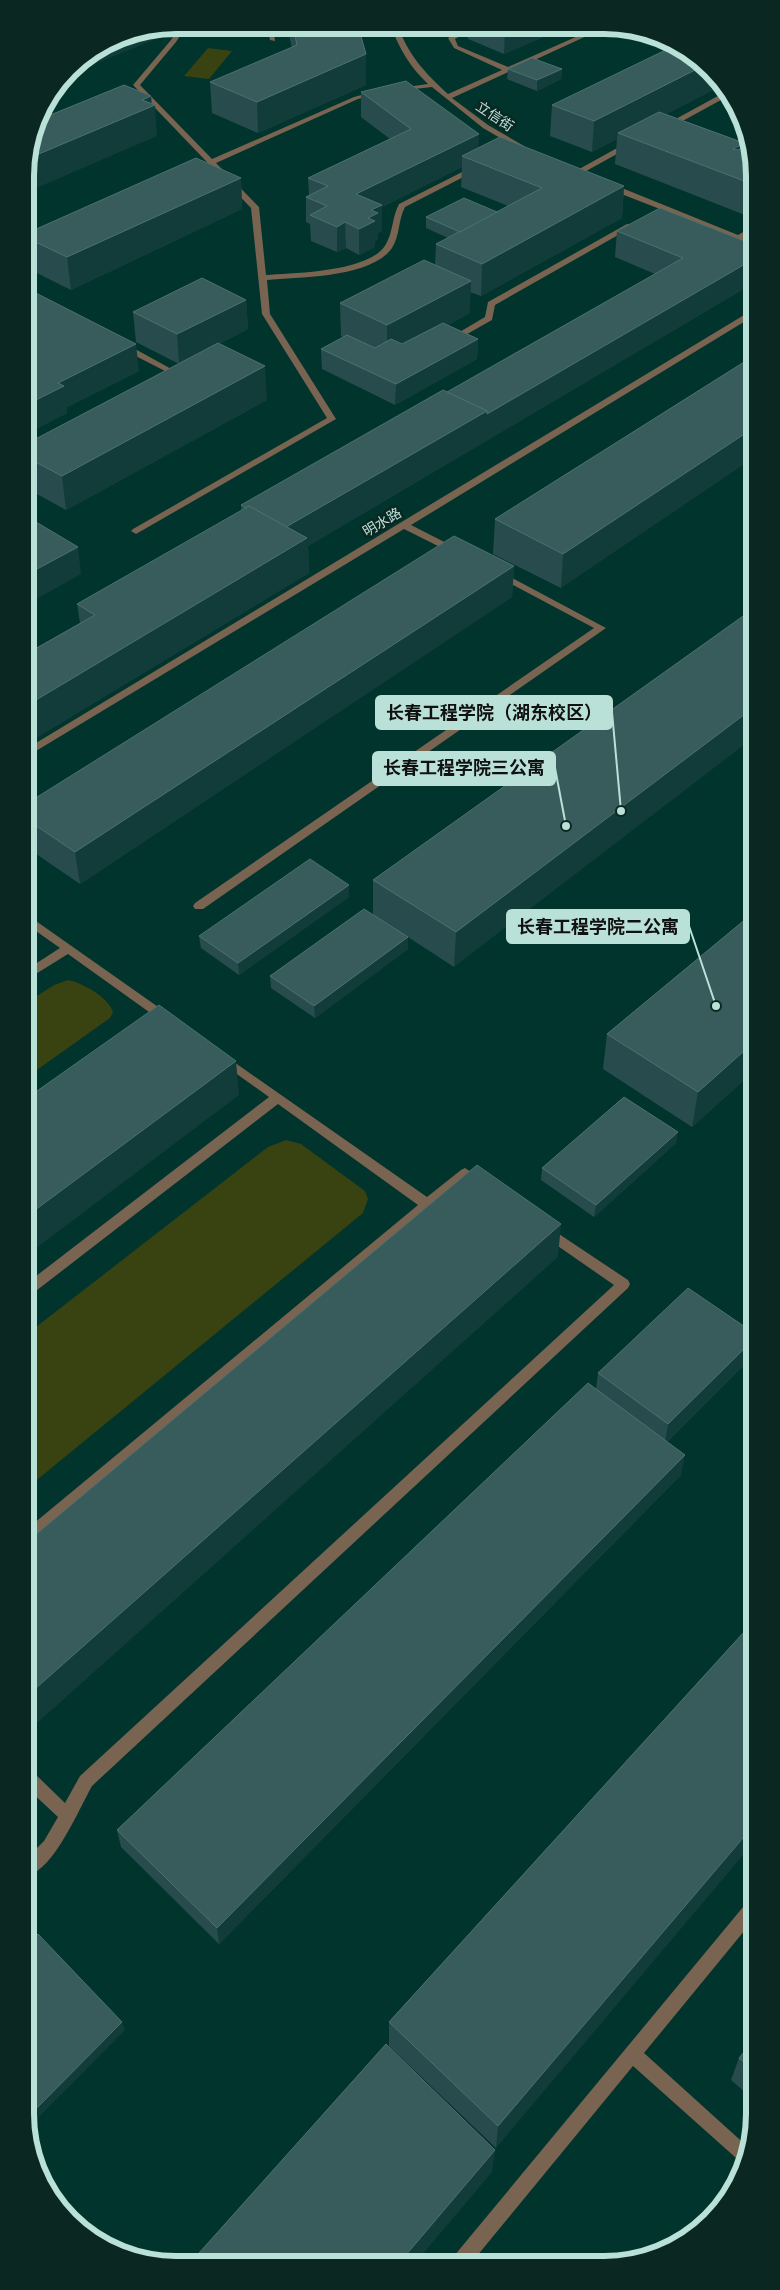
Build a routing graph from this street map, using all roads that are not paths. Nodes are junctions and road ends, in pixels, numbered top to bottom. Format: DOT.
graph roads {
  1 [pos="178,34"];
  2 [pos="272,34"];
  3 [pos="397,34"];
  4 [pos="459,34"];
  5 [pos="588,34"];
  6 [pos="273,40"];
  7 [pos="508,70"];
  8 [pos="435,85"];
  9 [pos="447,97"];
  10 [pos="722,97"];
  11 [pos="661,128"];
  12 [pos="636,142"];
  13 [pos="512,152"];
  14 [pos="210,162"];
  15 [pos="486,164"];
  16 [pos="567,169"];
  17 [pos="576,172"];
  18 [pos="585,176"];
  19 [pos="602,183"];
  20 [pos="663,208"];
  21 [pos="654,212"];
  22 [pos="637,222"];
  23 [pos="746,233"];
  24 [pos="738,238"];
  25 [pos="746,241"];
  26 [pos="262,278"];
  27 [pos="746,318"];
  28 [pos="450,340"];
  29 [pos="116,342"];
  30 [pos="154,380"];
  31 [pos="404,525"];
  32 [pos="136,531"];
  33 [pos="464,556"];
  34 [pos="490,570"];
  35 [pos="34,749"];
  36 [pos="199,906"];
  37 [pos="34,924"];
  38 [pos="68,948"];
  39 [pos="34,971"];
  40 [pos="176,1025"];
  41 [pos="215,1053"];
  42 [pos="278,1097"];
  43 [pos="489,1190"];
  44 [pos="428,1205"];
  45 [pos="536,1223"];
  46 [pos="34,1285"];
  47 [pos="34,1532"];
  48 [pos="34,1782"];
  49 [pos="68,1816"];
  50 [pos="34,1862"];
  51 [pos="746,1917"];
  52 [pos="633,2054"];
  53 [pos="741,2153"];
  54 [pos="465,2256"];
  1 -- 14 [label="street"];
  2 -- 6 [label="street"];
  3 -- 8 [label="street, 立信街"];
  4 -- 7 [label="street"];
  5 -- 7 [label="street"];
  7 -- 9 [label="street"];
  8 -- 9 [label="street, 立信街"];
  8 -- 14 [label="street"];
  9 -- 13 [label="street, 立信街"];
  10 -- 11 [label="street"];
  12 -- 17 [label="street"];
  14 -- 26 [label="street"];
  15 -- 26 [label="street"];
  16 -- 17 [label="street"];
  17 -- 18 [label="street"];
  19 -- 20 [label="street"];
  20 -- 21 [label="street"];
  20 -- 24 [label="street"];
  22 -- 28 [label="street"];
  23 -- 24 [label="street"];
  24 -- 25 [label="street"];
  26 -- 32 [label="street"];
  27 -- 31 [label="street, 明水路"];
  29 -- 30 [label="street"];
  31 -- 33 [label="street"];
  31 -- 35 [label="street, 明水路"];
  34 -- 36 [label="street"];
  37 -- 38 [label="street"];
  38 -- 39 [label="street"];
  38 -- 40 [label="street"];
  41 -- 42 [label="street"];
  42 -- 44 [label="street"];
  42 -- 46 [label="street"];
  43 -- 44 [label="street"];
  44 -- 47 [label="street"];
  45 -- 49 [label="street"];
  48 -- 49 [label="street"];
  49 -- 50 [label="street"];
  51 -- 52 [label="street"];
  52 -- 53 [label="street"];
  52 -- 54 [label="street"];
}
